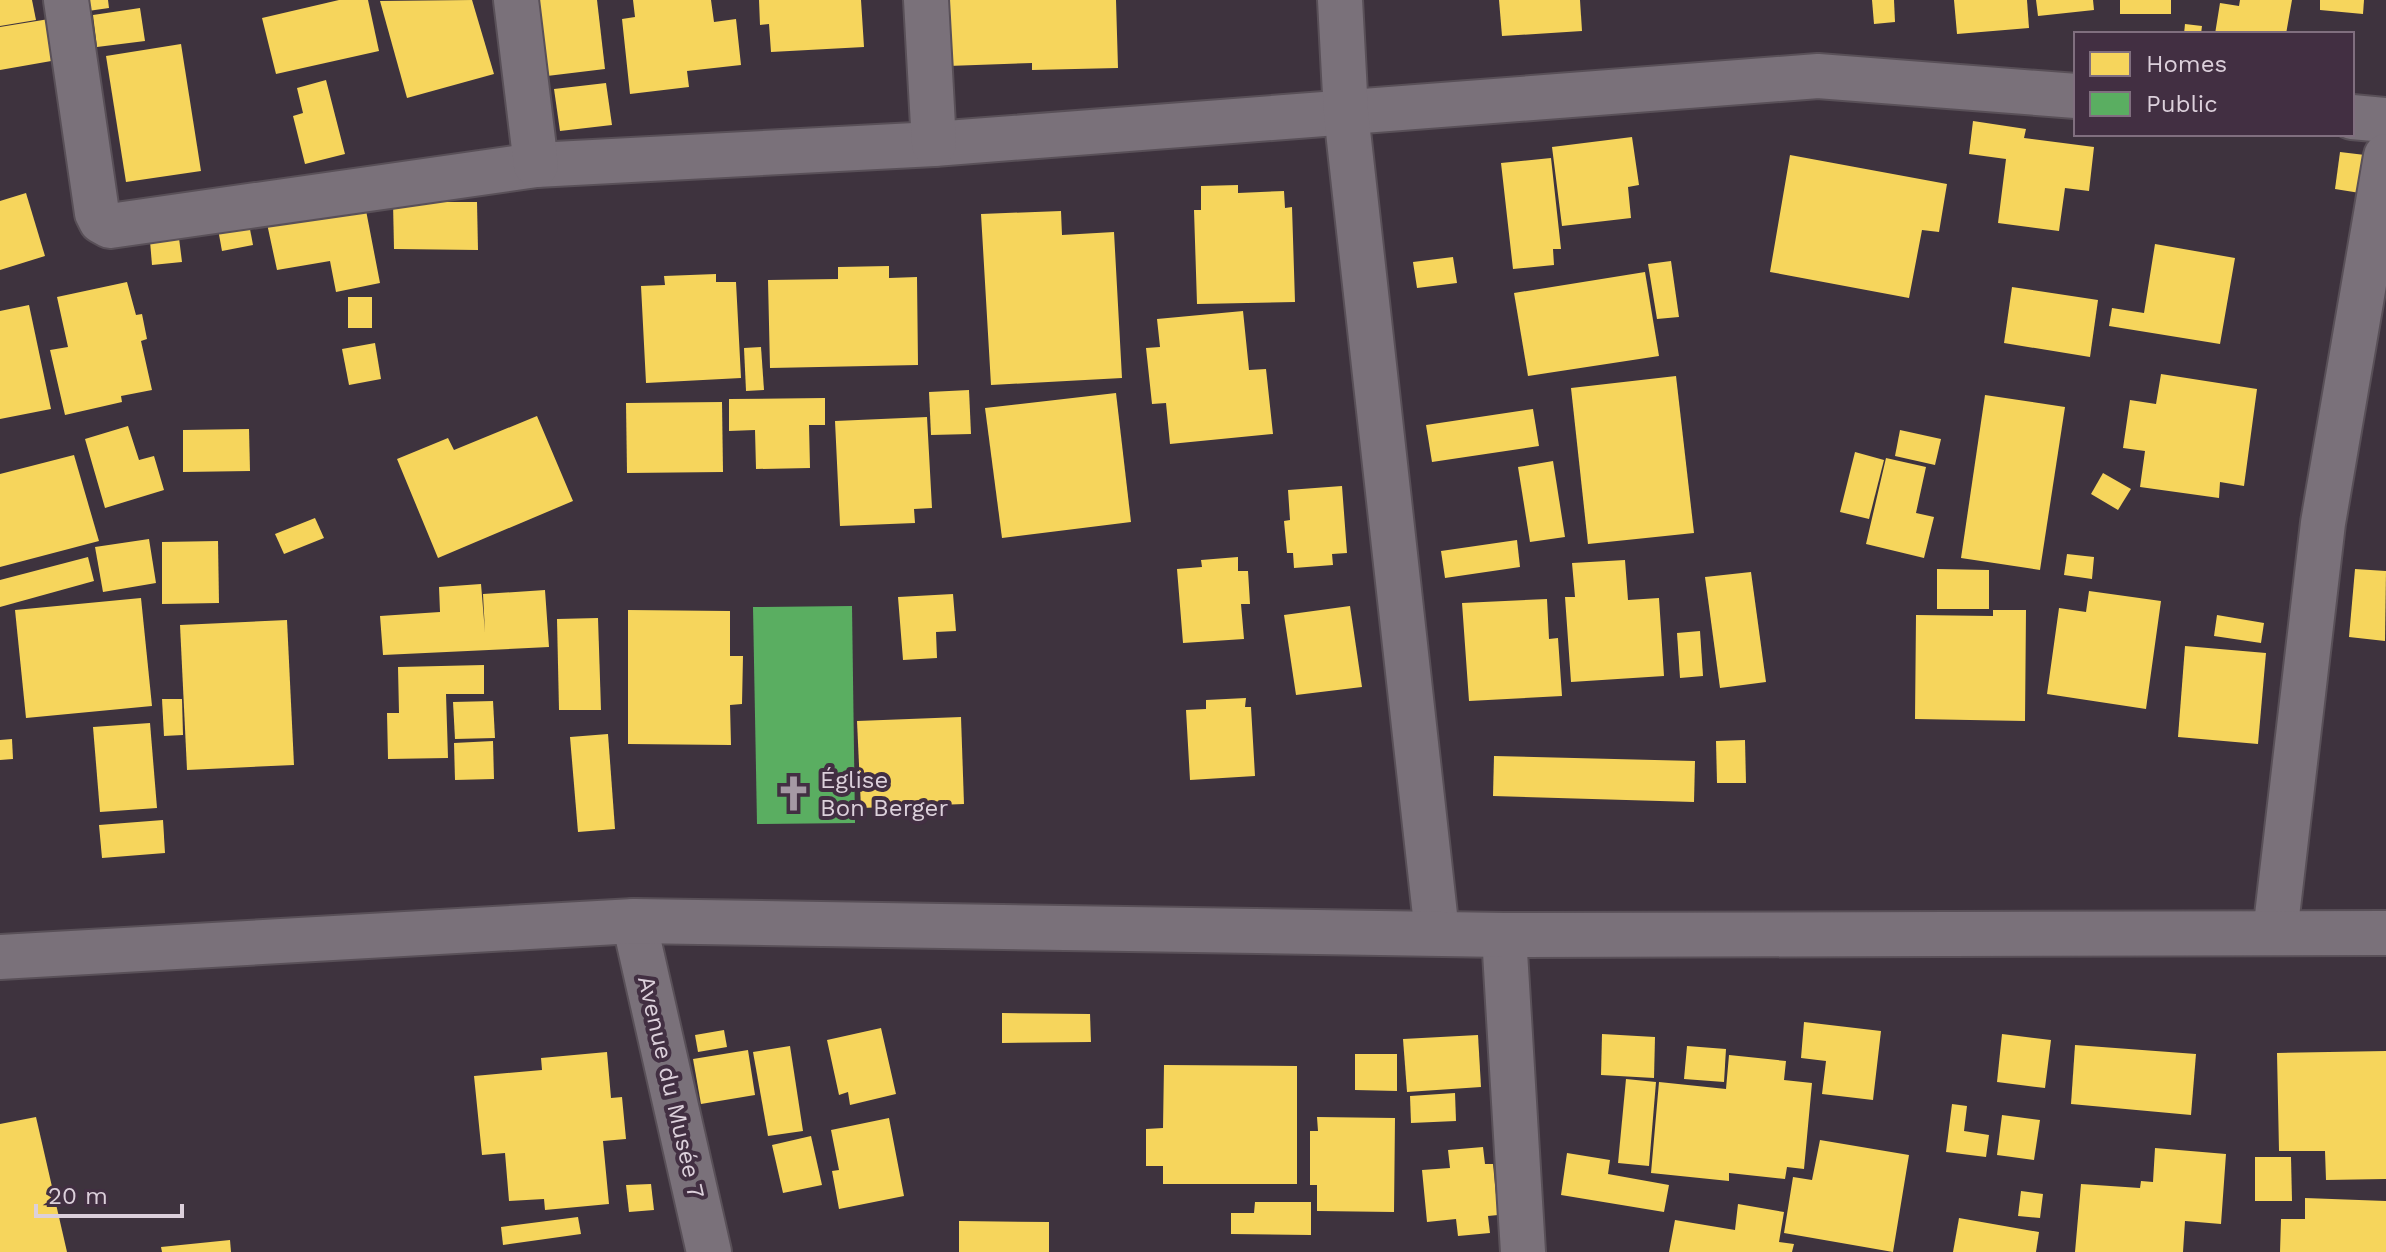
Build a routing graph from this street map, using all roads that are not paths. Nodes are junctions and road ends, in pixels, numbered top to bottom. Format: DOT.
graph roads {
  1 [pos="66,0"];
  2 [pos="516,0"];
  3 [pos="926,0"];
  4 [pos="1340,0"];
  5 [pos="2074,96"];
  6 [pos="1346,113"];
  7 [pos="2354,117"];
  8 [pos="2386,120"];
  9 [pos="934,144"];
  10 [pos="2386,156"];
  11 [pos="536,165"];
  12 [pos="634,921"];
  13 [pos="1437,933"];
  14 [pos="2275,933"];
  15 [pos="2386,933"];
  16 [pos="1504,935"];
  17 [pos="0,957"];
  18 [pos="709,1252"];
  19 [pos="1523,1252"];
  1 -- 11 [label="street"];
  2 -- 11 [label="street"];
  3 -- 9 [label="street"];
  4 -- 6 [label="street"];
  5 -- 6 [label="street"];
  6 -- 9 [label="street"];
  6 -- 13 [label="street"];
  7 -- 8 [label="street"];
  9 -- 11 [label="street"];
  10 -- 14 [label="street"];
  12 -- 13 [label="street"];
  12 -- 17 [label="street"];
  12 -- 18 [label="street, Avenue du Musée 7"];
  13 -- 16 [label="street"];
  14 -- 15 [label="street"];
  14 -- 16 [label="street"];
  16 -- 19 [label="street"];
}
